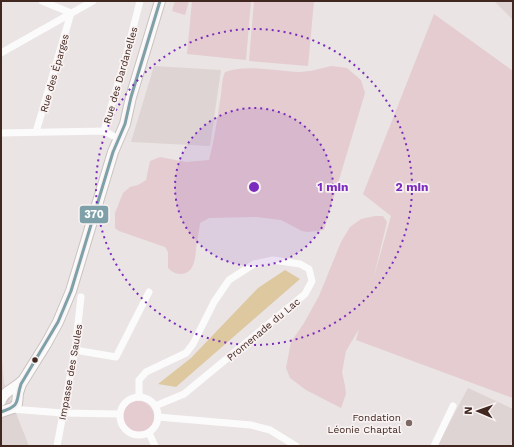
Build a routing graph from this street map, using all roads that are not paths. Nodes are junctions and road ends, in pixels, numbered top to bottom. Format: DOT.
graph roads {
  1 [pos="42,1"];
  2 [pos="93,1"];
  3 [pos="140,1"];
  4 [pos="160,1"];
  5 [pos="71,13"];
  6 [pos="1,53"];
  7 [pos="104,131"];
  8 [pos="36,132"];
  9 [pos="1,133"];
  10 [pos="119,139"];
  11 [pos="148,292"];
  12 [pos="81,297"];
  13 [pos="75,350"];
  14 [pos="15,397"];
  15 [pos="139,397"];
  16 [pos="1,400"];
  17 [pos="155,406"];
  18 [pos="453,406"];
  19 [pos="7,410"];
  20 [pos="27,410"];
  21 [pos="63,413"];
  22 [pos="119,414"];
  23 [pos="158,416"];
  24 [pos="149,433"];
  25 [pos="57,446"];
  26 [pos="155,446"];
  27 [pos="296,446"];
  28 [pos="434,446"];
  1 -- 5 [label="street"];
  2 -- 5 [label="street"];
  3 -- 7 [label="street, Rue des Dardanelles"];
  4 -- 10 [label="main road"];
  5 -- 6 [label="street"];
  5 -- 8 [label="street, Rue des Éparges"];
  7 -- 8 [label="street"];
  7 -- 10 [label="street, Rue des Dardanelles"];
  8 -- 9 [label="street"];
  10 -- 14 [label="main road"];
  11 -- 13 [label="street"];
  12 -- 13 [label="street, Impasse des Saules"];
  13 -- 21 [label="street, Impasse des Saules"];
  14 -- 16 [label="main road"];
  14 -- 19 [label="main road"];
  14 -- 20 [label="street"];
  15 -- 17 [label="street"];
  15 -- 17 [label="street, Promenade du Lac"];
  15 -- 22 [label="street"];
  16 -- 19 [label="main road"];
  17 -- 23 [label="street"];
  18 -- 28 [label="street"];
  19 -- 20 [label="street"];
  20 -- 21 [label="street"];
  21 -- 22 [label="street"];
  21 -- 25 [label="street, Impasse des Saules"];
  22 -- 24 [label="street"];
  23 -- 24 [label="street"];
  23 -- 27 [label="street"];
  24 -- 26 [label="street"];
}
